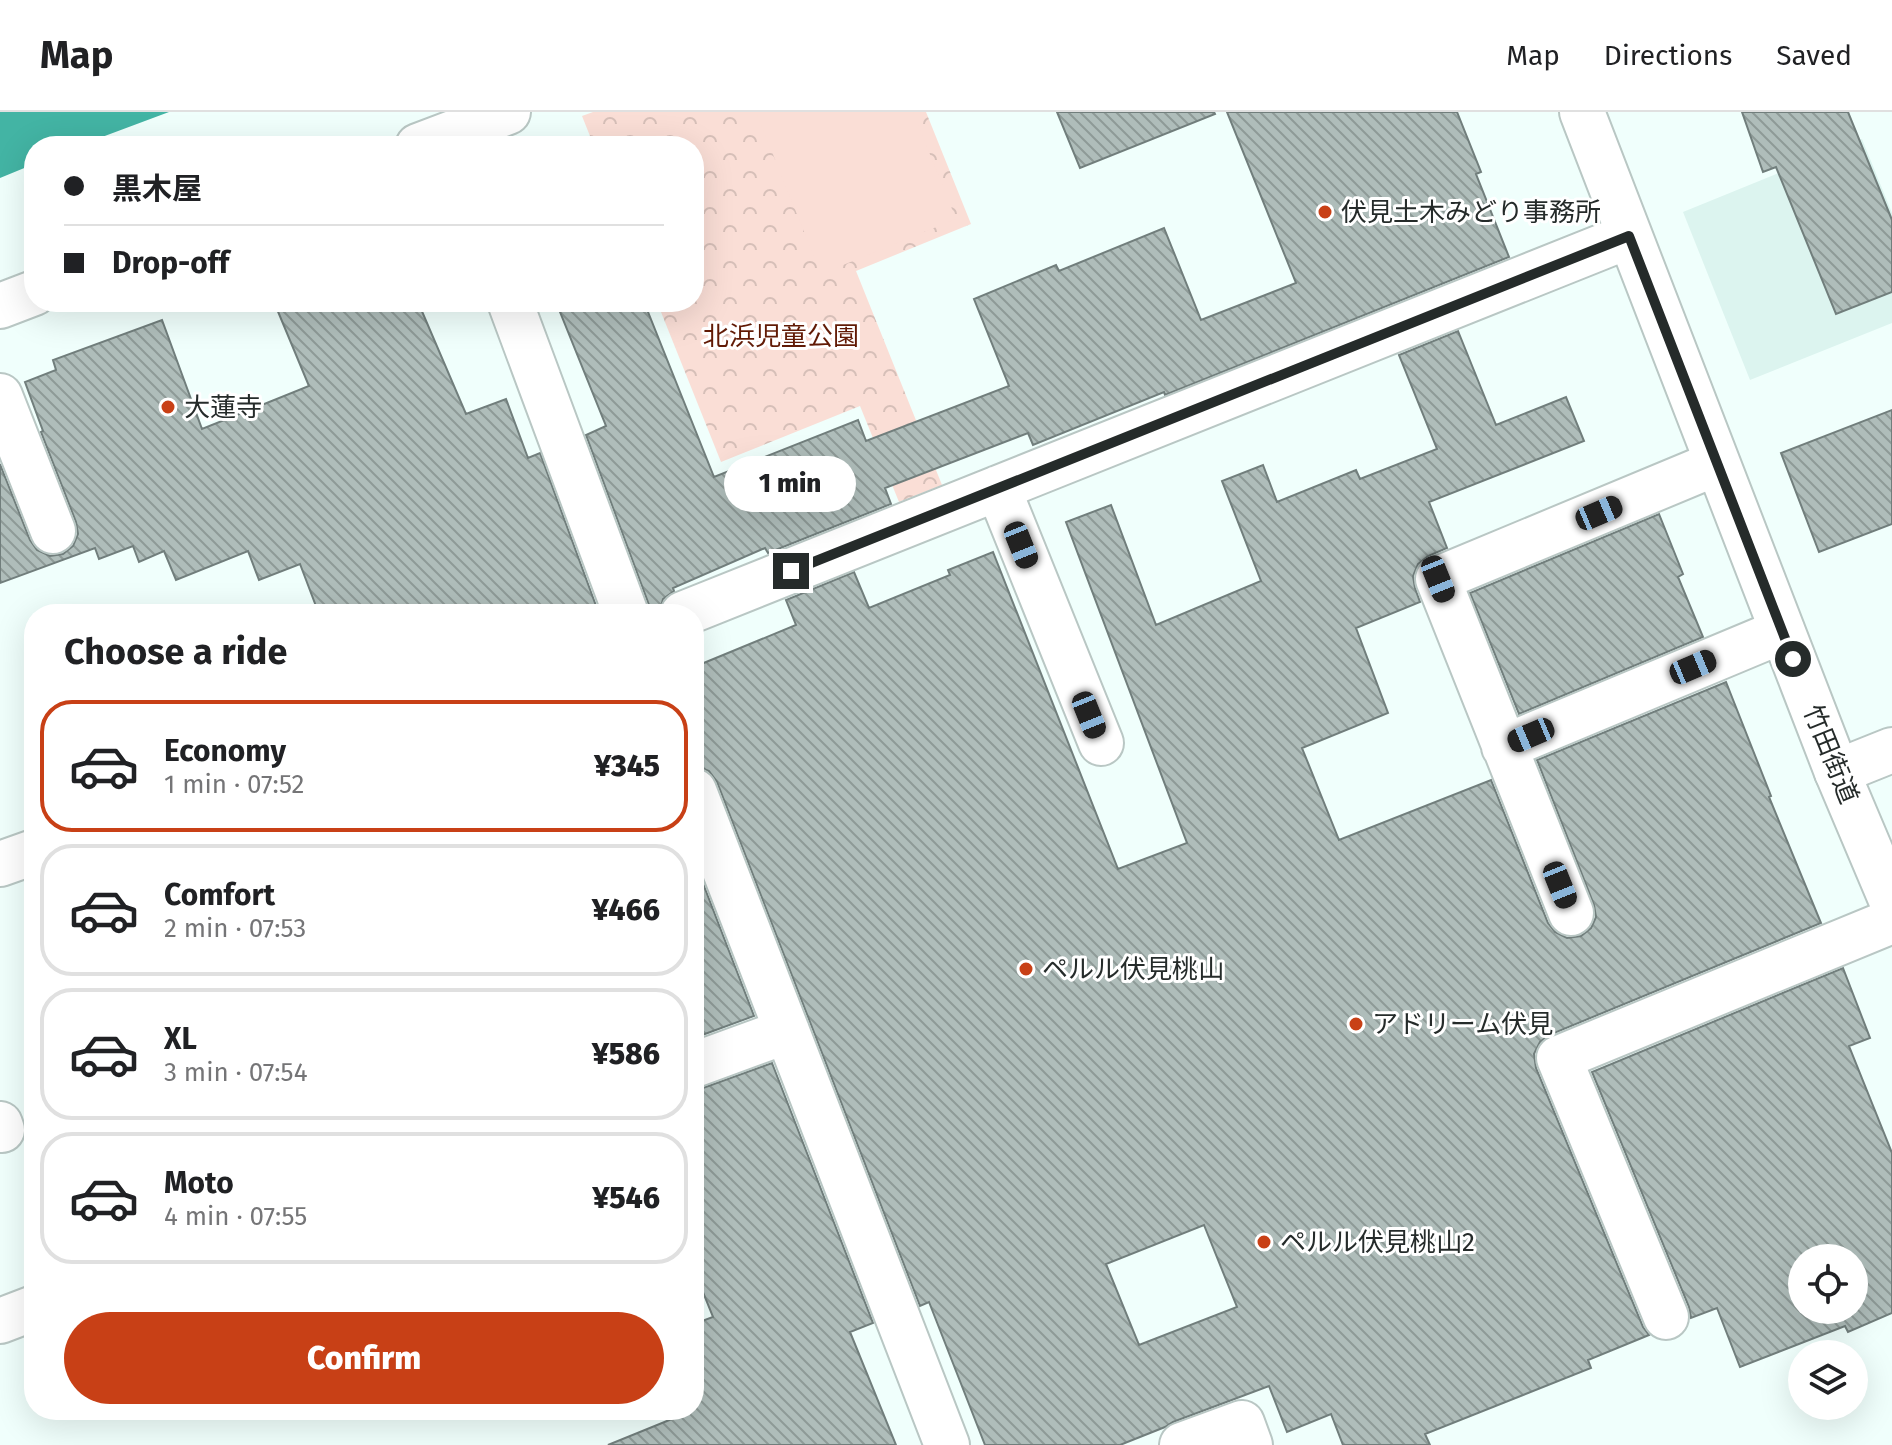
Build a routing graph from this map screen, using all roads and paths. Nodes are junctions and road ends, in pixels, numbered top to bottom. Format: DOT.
graph roads {
  1 [pos="508,112"];
  2 [pos="1582,112"];
  3 [pos="454,136"];
  4 [pos="1629,236"];
  5 [pos="24,297"];
  6 [pos="0,306"];
  7 [pos="514,312"];
  8 [pos="0,396"];
  9 [pos="1717,463"];
  10 [pos="998,488"];
  11 [pos="53,531"];
  12 [pos="622,604"];
  13 [pos="704,606"];
  14 [pos="1782,631"];
  15 [pos="1101,743"];
  16 [pos="1504,747"];
  17 [pos="1892,750"];
  18 [pos="1837,772"];
  19 [pos="704,817"];
  20 [pos="24,856"];
  21 [pos="0,864"];
  22 [pos="1892,902"];
  23 [pos="1571,913"];
  24 [pos="1892,921"];
  25 [pos="787,1031"];
  26 [pos="704,1061"];
  27 [pos="24,1312"];
  28 [pos="1666,1317"];
  29 [pos="0,1321"];
  30 [pos="947,1445"];
  31 [pos="1182,1445"];
  32 [pos="1250,1445"];
  1 -- 3 [label="street"];
  2 -- 4 [label="street, 竹田街道"];
  4 -- 9 [label="street, 竹田街道"];
  4 -- 10 [label="street"];
  5 -- 6 [label="street"];
  7 -- 12 [label="street"];
  8 -- 11 [label="street"];
  9 -- 14 [label="street, 竹田街道"];
  9 -- 16 [label="street"];
  10 -- 13 [label="street"];
  10 -- 15 [label="street"];
  14 -- 16 [label="street"];
  14 -- 18 [label="street, 竹田街道"];
  16 -- 23 [label="street"];
  17 -- 18 [label="street"];
  18 -- 22 [label="street, 竹田街道"];
  19 -- 25 [label="street"];
  20 -- 21 [label="street"];
  24 -- 28 [label="street"];
  25 -- 26 [label="street"];
  25 -- 30 [label="street"];
  27 -- 29 [label="street"];
  31 -- 32 [label="street"];
}
